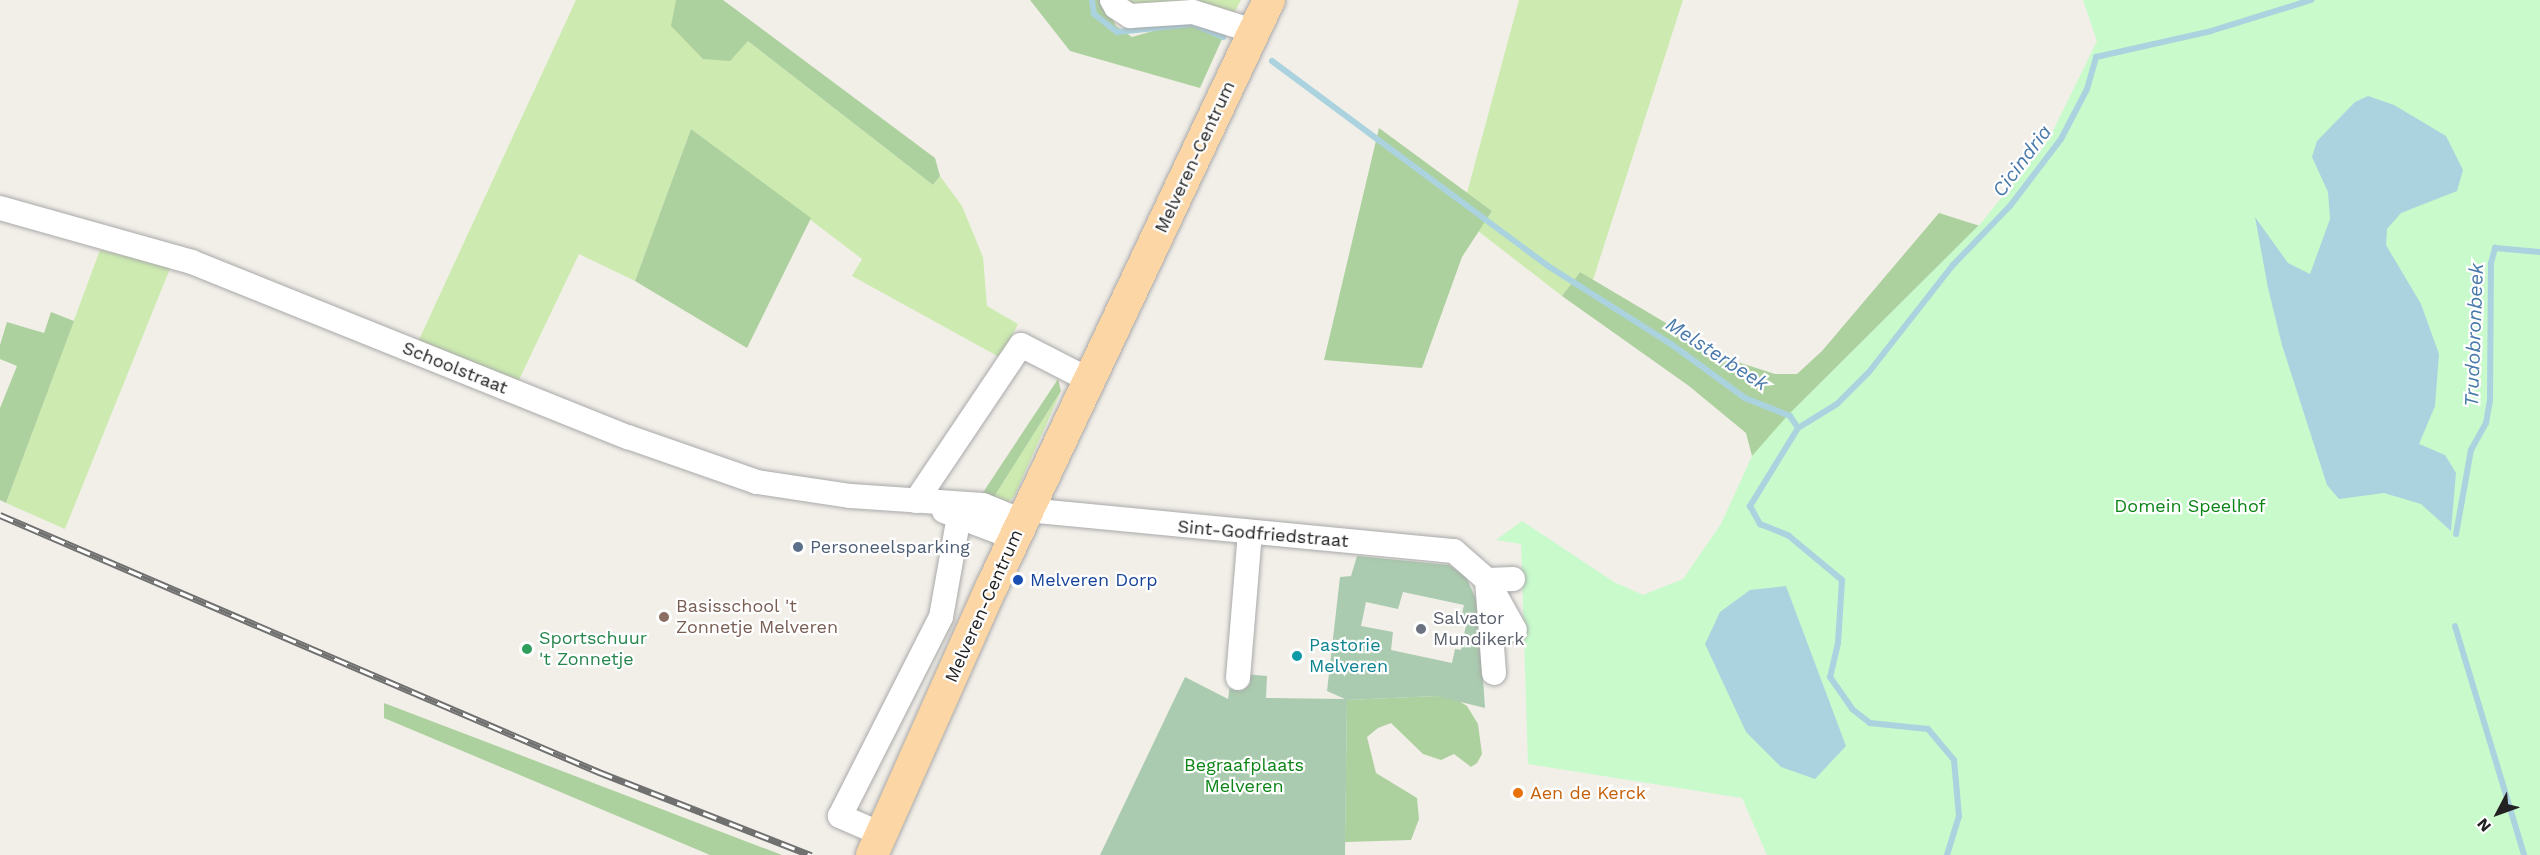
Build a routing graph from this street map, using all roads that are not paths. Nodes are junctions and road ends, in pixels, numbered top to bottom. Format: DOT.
graph roads {
  1 [pos="1112,0"];
  2 [pos="1269,0"];
  3 [pos="1253,31"];
  4 [pos="0,208"];
  5 [pos="1089,380"];
  6 [pos="916,501"];
  7 [pos="959,516"];
  8 [pos="1022,523"];
  9 [pos="1250,533"];
  10 [pos="1513,579"];
  11 [pos="1487,580"];
  12 [pos="1515,630"];
  13 [pos="1494,673"];
  14 [pos="1238,678"];
  15 [pos="877,844"];
  1 -- 3 [label="street"];
  2 -- 3 [label="main road, Melveren-Centrum"];
  3 -- 5 [label="main road, Melveren-Centrum"];
  4 -- 6 [label="street, Schoolstraat"];
  5 -- 6 [label="street"];
  5 -- 8 [label="main road, Melveren-Centrum"];
  6 -- 7 [label="street, Schoolstraat"];
  6 -- 8 [label="street, Schoolstraat"];
  7 -- 8 [label="street, Schoolstraat"];
  7 -- 15 [label="street, Melveren-Centrum"];
  8 -- 9 [label="street, Sint-Godfriedstraat"];
  8 -- 15 [label="main road, Melveren-Centrum"];
  9 -- 11 [label="street, Sint-Godfriedstraat"];
  9 -- 14 [label="street"];
  10 -- 11 [label="street"];
  11 -- 12 [label="street, Sint-Godfriedstraat"];
  11 -- 13 [label="street"];
}
